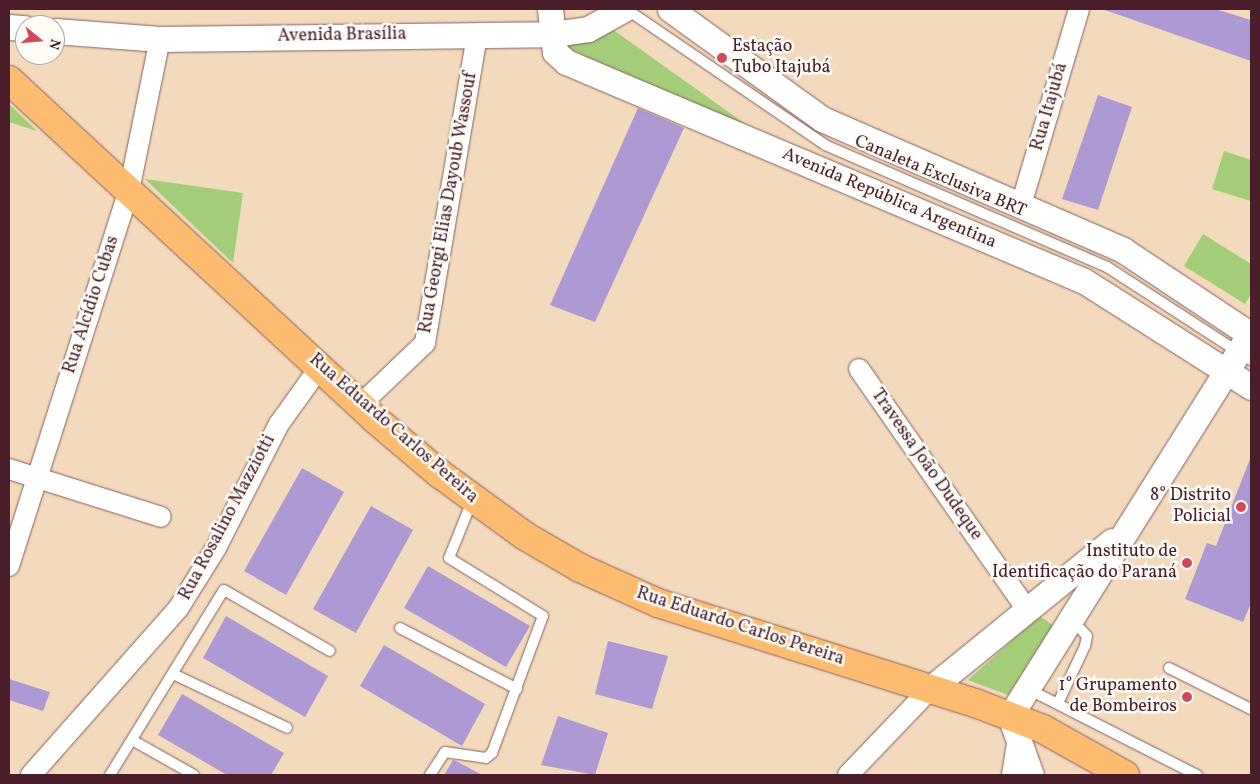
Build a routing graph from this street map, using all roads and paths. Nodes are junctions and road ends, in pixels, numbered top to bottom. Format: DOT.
graph roads {
  1 [pos="550,9"];
  2 [pos="625,9"];
  3 [pos="670,9"];
  4 [pos="1079,9"];
  5 [pos="65,32"];
  6 [pos="478,34"];
  7 [pos="553,34"];
  8 [pos="160,39"];
  9 [pos="9,80"];
  10 [pos="129,191"];
  11 [pos="1021,205"];
  12 [pos="1248,345"];
  13 [pos="320,367"];
  14 [pos="859,369"];
  15 [pos="1225,374"];
  16 [pos="1251,387"];
  17 [pos="360,405"];
  18 [pos="9,469"];
  19 [pos="37,478"];
  20 [pos="473,500"];
  21 [pos="161,517"];
  22 [pos="1128,528"];
  23 [pos="9,566"];
  24 [pos="1027,610"];
  25 [pos="1071,619"];
  26 [pos="400,628"];
  27 [pos="330,651"];
  28 [pos="1169,668"];
  29 [pos="172,674"];
  30 [pos="931,688"];
  31 [pos="517,689"];
  32 [pos="1027,689"];
  33 [pos="1059,701"];
  34 [pos="1251,709"];
  35 [pos="1010,716"];
  36 [pos="287,728"];
  37 [pos="132,740"];
  38 [pos="1017,745"];
  39 [pos="31,775"];
  40 [pos="110,775"];
  41 [pos="194,775"];
  42 [pos="430,775"];
  43 [pos="848,775"];
  44 [pos="1012,775"];
  45 [pos="1031,775"];
  46 [pos="1125,775"];
  47 [pos="1196,775"];
  1 -- 7 [label="street, Avenida República Argentina"];
  2 -- 7 [label="street, Avenida Brasília"];
  2 -- 12 [label="lane, Canaleta Exclusiva BRT"];
  3 -- 11 [label="street"];
  4 -- 11 [label="street, Rua Itajubá"];
  5 -- 8 [label="street, Avenida Brasília"];
  6 -- 7 [label="street, Avenida Brasília"];
  6 -- 8 [label="street, Avenida Brasília"];
  6 -- 17 [label="street, Rua Georgi Elias Dayoub Wassouf"];
  7 -- 15 [label="street, Avenida República Argentina"];
  8 -- 10 [label="street, Rua Alcídio Cubas"];
  9 -- 10 [label="main road, Rua Eduardo Carlos Pereira"];
  10 -- 13 [label="main road, Rua Eduardo Carlos Pereira"];
  10 -- 19 [label="street, Rua Alcídio Cubas"];
  11 -- 12 [label="street"];
  12 -- 15 [label="street"];
  13 -- 17 [label="main road, Rua Eduardo Carlos Pereira"];
  13 -- 39 [label="street, Rua Rosalino Mazziotti"];
  14 -- 24 [label="street, Travessa João Dudeque"];
  15 -- 16 [label="street, Avenida República Argentina"];
  15 -- 22 [label="street"];
  17 -- 20 [label="main road, Rua Eduardo Carlos Pereira"];
  18 -- 19 [label="street"];
  19 -- 21 [label="street"];
  19 -- 23 [label="street, Rua Alcídio Cubas"];
  20 -- 30 [label="main road, Rua Eduardo Carlos Pereira"];
  20 -- 31 [label="lane"];
  22 -- 24 [label="street"];
  22 -- 25 [label="street"];
  24 -- 30 [label="street"];
  25 -- 32 [label="street"];
  25 -- 33 [label="lane"];
  26 -- 31 [label="lane"];
  27 -- 29 [label="lane"];
  28 -- 34 [label="lane"];
  29 -- 36 [label="lane"];
  29 -- 37 [label="lane"];
  30 -- 35 [label="main road, Rua Eduardo Carlos Pereira"];
  30 -- 43 [label="street"];
  31 -- 42 [label="lane"];
  32 -- 33 [label="lane"];
  32 -- 35 [label="street"];
  33 -- 47 [label="lane"];
  35 -- 38 [label="street"];
  35 -- 46 [label="main road, Rua Eduardo Carlos Pereira"];
  37 -- 40 [label="lane"];
  37 -- 41 [label="lane"];
  38 -- 44 [label="street"];
  38 -- 45 [label="street"];
}
